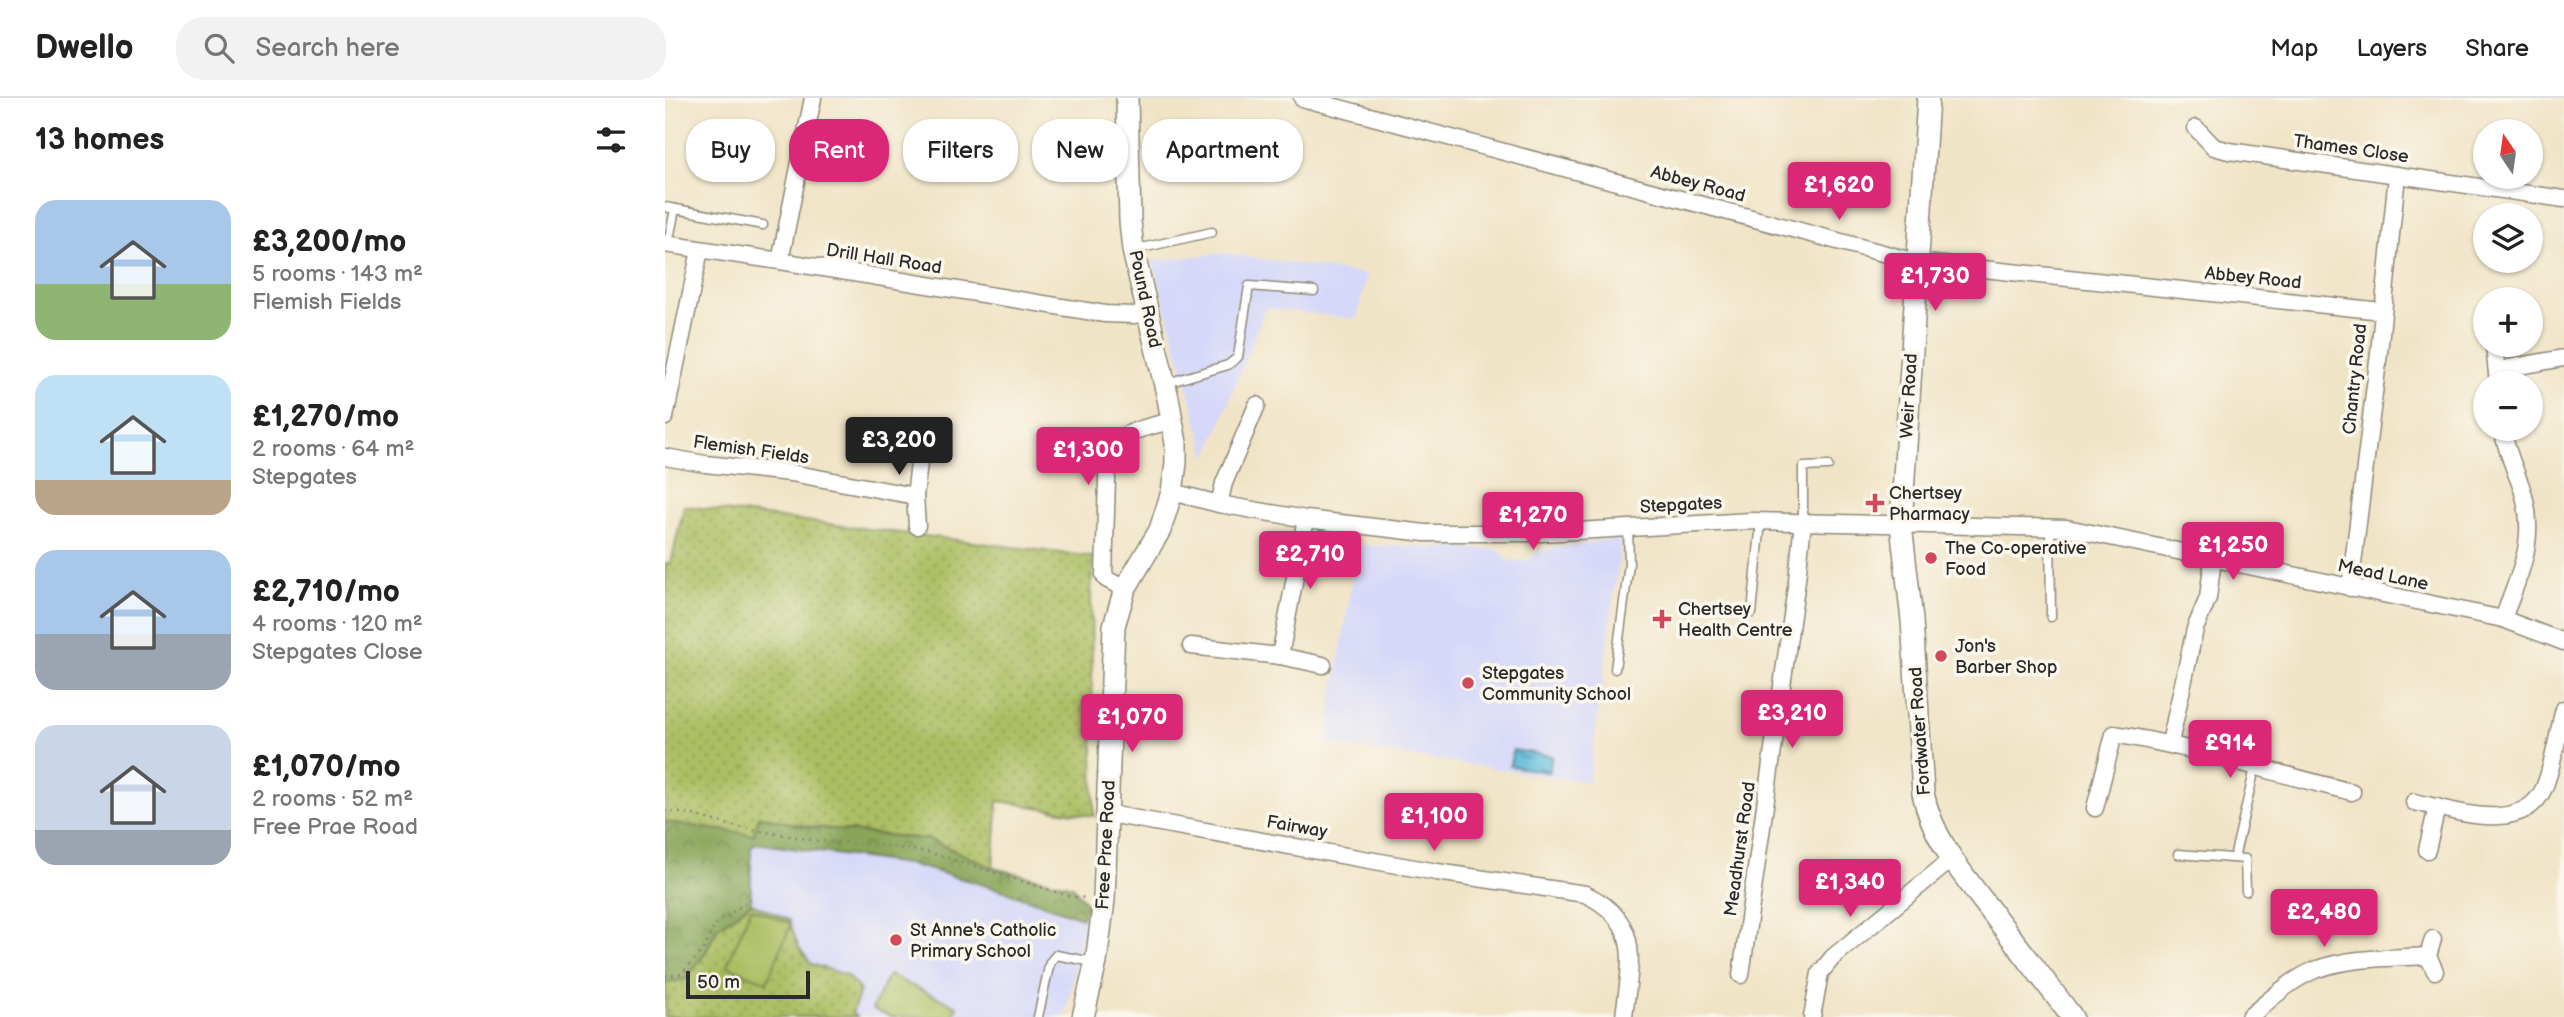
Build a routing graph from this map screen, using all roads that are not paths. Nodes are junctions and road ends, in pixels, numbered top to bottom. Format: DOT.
graph roads {
  1 [pos="813,98"];
  2 [pos="1302,98"];
  3 [pos="1928,98"];
  4 [pos="1128,100"];
  5 [pos="2196,128"];
  6 [pos="2397,175"];
  7 [pos="2473,181"];
  8 [pos="2527,189"];
  9 [pos="2564,199"];
  10 [pos="665,207"];
  11 [pos="675,209"];
  12 [pos="763,225"];
  13 [pos="1212,232"];
  14 [pos="666,244"];
  15 [pos="700,250"];
  16 [pos="1133,250"];
  17 [pos="780,261"];
  18 [pos="1916,262"];
  19 [pos="1314,291"];
  20 [pos="2382,311"];
  21 [pos="1146,312"];
  22 [pos="2564,358"];
  23 [pos="2518,371"];
  24 [pos="1164,384"];
  25 [pos="1257,404"];
  26 [pos="665,417"];
  27 [pos="1172,421"];
  28 [pos="923,430"];
  29 [pos="2506,441"];
  30 [pos="665,457"];
  31 [pos="1828,466"];
  32 [pos="1172,492"];
  33 [pos="915,496"];
  34 [pos="1219,504"];
  35 [pos="1306,519"];
  36 [pos="1761,521"];
  37 [pos="1803,521"];
  38 [pos="1901,525"];
  39 [pos="917,526"];
  40 [pos="1628,527"];
  41 [pos="2050,527"];
  42 [pos="2213,559"];
  43 [pos="2350,588"];
  44 [pos="1125,589"];
  45 [pos="1752,613"];
  46 [pos="2051,617"];
  47 [pos="2503,619"];
  48 [pos="2564,642"];
  49 [pos="1191,646"];
  50 [pos="1280,656"];
  51 [pos="1323,665"];
  52 [pos="1615,669"];
  53 [pos="2564,709"];
  54 [pos="2170,743"];
  55 [pos="2255,768"];
  56 [pos="2352,792"];
  57 [pos="2414,802"];
  58 [pos="2437,807"];
  59 [pos="2095,808"];
  60 [pos="1109,814"];
  61 [pos="2427,850"];
  62 [pos="2178,854"];
  63 [pos="2234,858"];
  64 [pos="1952,859"];
  65 [pos="2246,891"];
  66 [pos="2433,939"];
  67 [pos="2428,956"];
  68 [pos="1096,962"];
  69 [pos="2435,971"];
  70 [pos="1741,975"];
  71 [pos="1038,1017"];
  72 [pos="1086,1017"];
  73 [pos="1624,1017"];
  74 [pos="1812,1017"];
  75 [pos="2072,1017"];
  76 [pos="2249,1017"];
  1 -- 17 [label="street"];
  2 -- 18 [label="street, Abbey Road"];
  3 -- 18 [label="main road, Weir Road"];
  4 -- 16 [label="main road, Pound Road"];
  5 -- 6 [label="street, Thames Close"];
  6 -- 7 [label="street, Thames Close"];
  6 -- 20 [label="street, Chantry Road"];
  8 -- 9 [label="street, Thames Close"];
  10 -- 11 [label="lane"];
  11 -- 12 [label="lane"];
  11 -- 14 [label="lane"];
  13 -- 16 [label="lane"];
  14 -- 15 [label="street, Drill Hall Road"];
  15 -- 17 [label="street, Drill Hall Road"];
  15 -- 26 [label="street"];
  16 -- 21 [label="main road, Pound Road"];
  17 -- 21 [label="street, Drill Hall Road"];
  18 -- 20 [label="street, Abbey Road"];
  18 -- 38 [label="main road, Weir Road"];
  19 -- 24 [label="lane"];
  20 -- 43 [label="street, Chantry Road"];
  21 -- 24 [label="main road, Pound Road"];
  22 -- 23 [label="street"];
  24 -- 27 [label="main road, Pound Road"];
  25 -- 34 [label="street"];
  27 -- 32 [label="main road, Pound Road"];
  27 -- 44 [label="street"];
  28 -- 33 [label="street"];
  29 -- 47 [label="street"];
  30 -- 33 [label="street, Flemish Fields"];
  31 -- 37 [label="lane"];
  32 -- 34 [label="street, Stepgates"];
  32 -- 44 [label="main road, Free Prae Road"];
  33 -- 39 [label="street"];
  34 -- 35 [label="street, Stepgates"];
  35 -- 40 [label="street, Stepgates"];
  35 -- 50 [label="street"];
  36 -- 37 [label="street, Stepgates"];
  36 -- 40 [label="street, Stepgates"];
  36 -- 45 [label="lane"];
  37 -- 38 [label="street, Stepgates"];
  37 -- 70 [label="street, Meadhurst Road"];
  38 -- 41 [label="street, Mead Lane"];
  38 -- 64 [label="main road, Fordwater Road"];
  40 -- 52 [label="lane"];
  41 -- 42 [label="street, Mead Lane"];
  41 -- 46 [label="lane"];
  42 -- 43 [label="street, Mead Lane"];
  42 -- 54 [label="street"];
  43 -- 47 [label="street, Mead Lane"];
  44 -- 60 [label="main road, Free Prae Road"];
  47 -- 48 [label="street, Mead Lane"];
  49 -- 50 [label="street"];
  50 -- 51 [label="street"];
  53 -- 58 [label="street"];
  54 -- 55 [label="street"];
  54 -- 59 [label="street"];
  55 -- 56 [label="street"];
  55 -- 63 [label="lane"];
  57 -- 58 [label="street"];
  58 -- 61 [label="street"];
  60 -- 68 [label="main road, Free Prae Road"];
  60 -- 73 [label="street, Fairway"];
  62 -- 63 [label="lane"];
  63 -- 65 [label="lane"];
  64 -- 74 [label="street"];
  64 -- 75 [label="main road, Fordwater Road"];
  66 -- 67 [label="street"];
  67 -- 69 [label="street"];
  67 -- 76 [label="street"];
  68 -- 71 [label="lane"];
  68 -- 72 [label="main road, Free Prae Road"];
}
